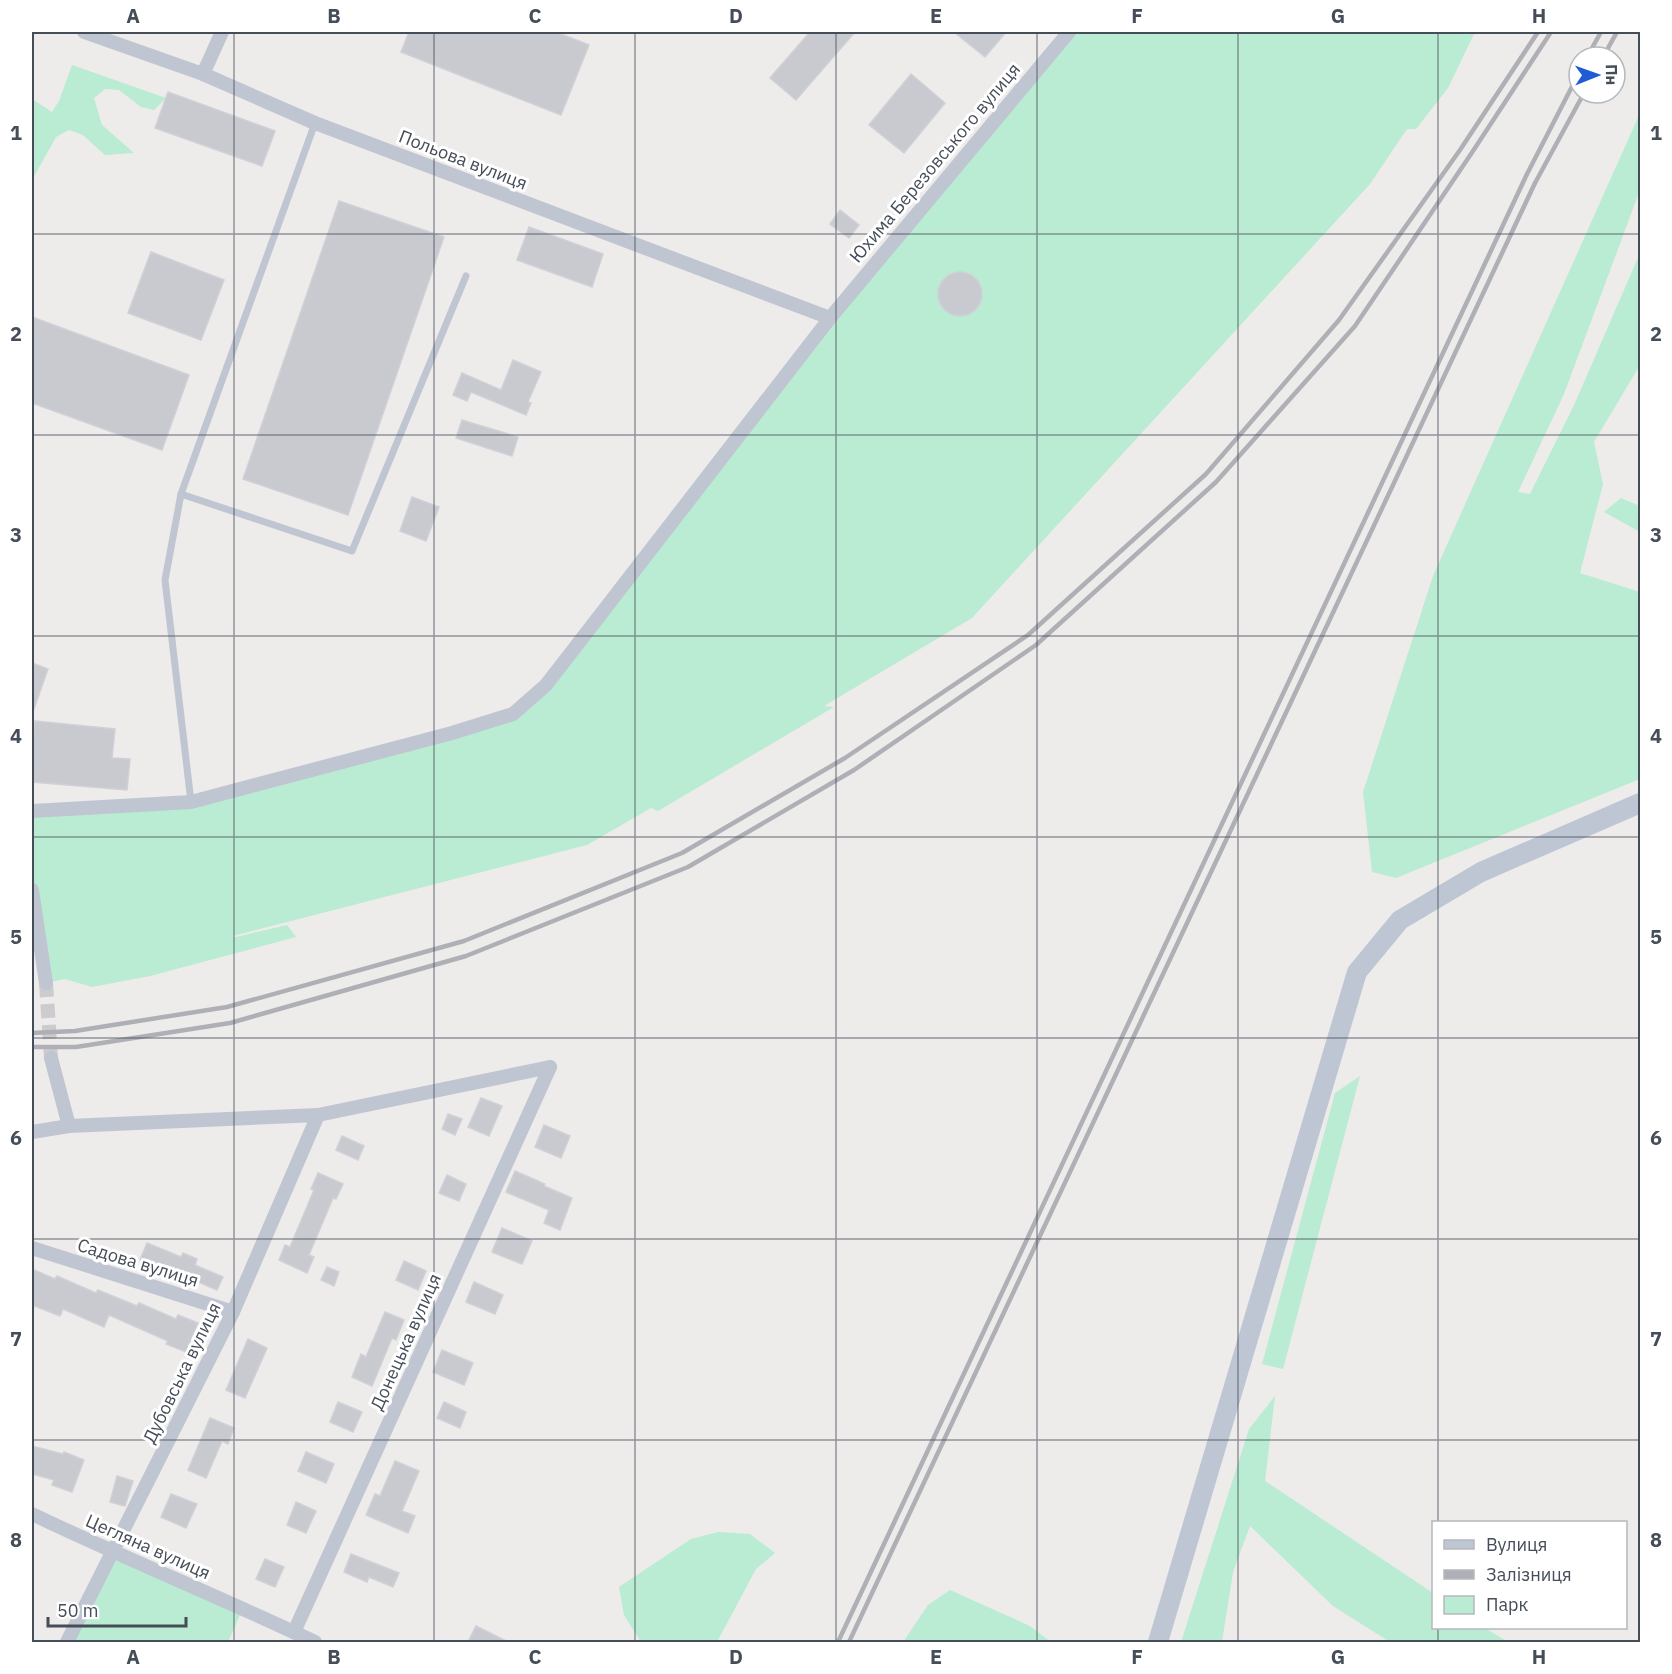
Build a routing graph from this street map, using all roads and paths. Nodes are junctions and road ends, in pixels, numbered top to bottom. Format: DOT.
graph roads {
  1 [pos="84,32"];
  2 [pos="222,32"];
  3 [pos="1068,32"];
  4 [pos="203,74"];
  5 [pos="315,123"];
  6 [pos="466,276"];
  7 [pos="830,318"];
  8 [pos="181,494"];
  9 [pos="191,802"];
  10 [pos="1641,803"];
  11 [pos="32,811"];
  12 [pos="32,890"];
  13 [pos="46,983"];
  14 [pos="51,1058"];
  15 [pos="318,1115"];
  16 [pos="69,1126"];
  17 [pos="32,1132"];
  18 [pos="32,1248"];
  19 [pos="233,1312"];
  20 [pos="32,1514"];
  21 [pos="113,1552"];
  22 [pos="294,1632"];
  23 [pos="67,1642"];
  24 [pos="315,1642"];
  25 [pos="1158,1642"];
  1 -- 4 [label="street, Польова вулиця"];
  2 -- 4 [label="street"];
  3 -- 7 [label="street, Юхима Березовського вулиця"];
  4 -- 5 [label="street, Польова вулиця"];
  5 -- 7 [label="street, Польова вулиця"];
  5 -- 8 [label="lane"];
  6 -- 8 [label="lane"];
  7 -- 9 [label="street, Юхима Березовського вулиця"];
  8 -- 9 [label="lane"];
  9 -- 11 [label="street, Юхима Березовського вулиця"];
  10 -- 25 [label="main road"];
  12 -- 13 [label="street"];
  14 -- 16 [label="street"];
  15 -- 16 [label="street"];
  15 -- 19 [label="street, Дубовська вулиця"];
  15 -- 22 [label="street, Донецька вулиця"];
  16 -- 17 [label="street"];
  18 -- 19 [label="street, Садова вулиця"];
  19 -- 21 [label="street, Дубовська вулиця"];
  20 -- 21 [label="street, Цегляна вулиця"];
  21 -- 22 [label="street, Цегляна вулиця"];
  21 -- 23 [label="street, Дубовська вулиця"];
  22 -- 24 [label="street, Цегляна вулиця"];
}
